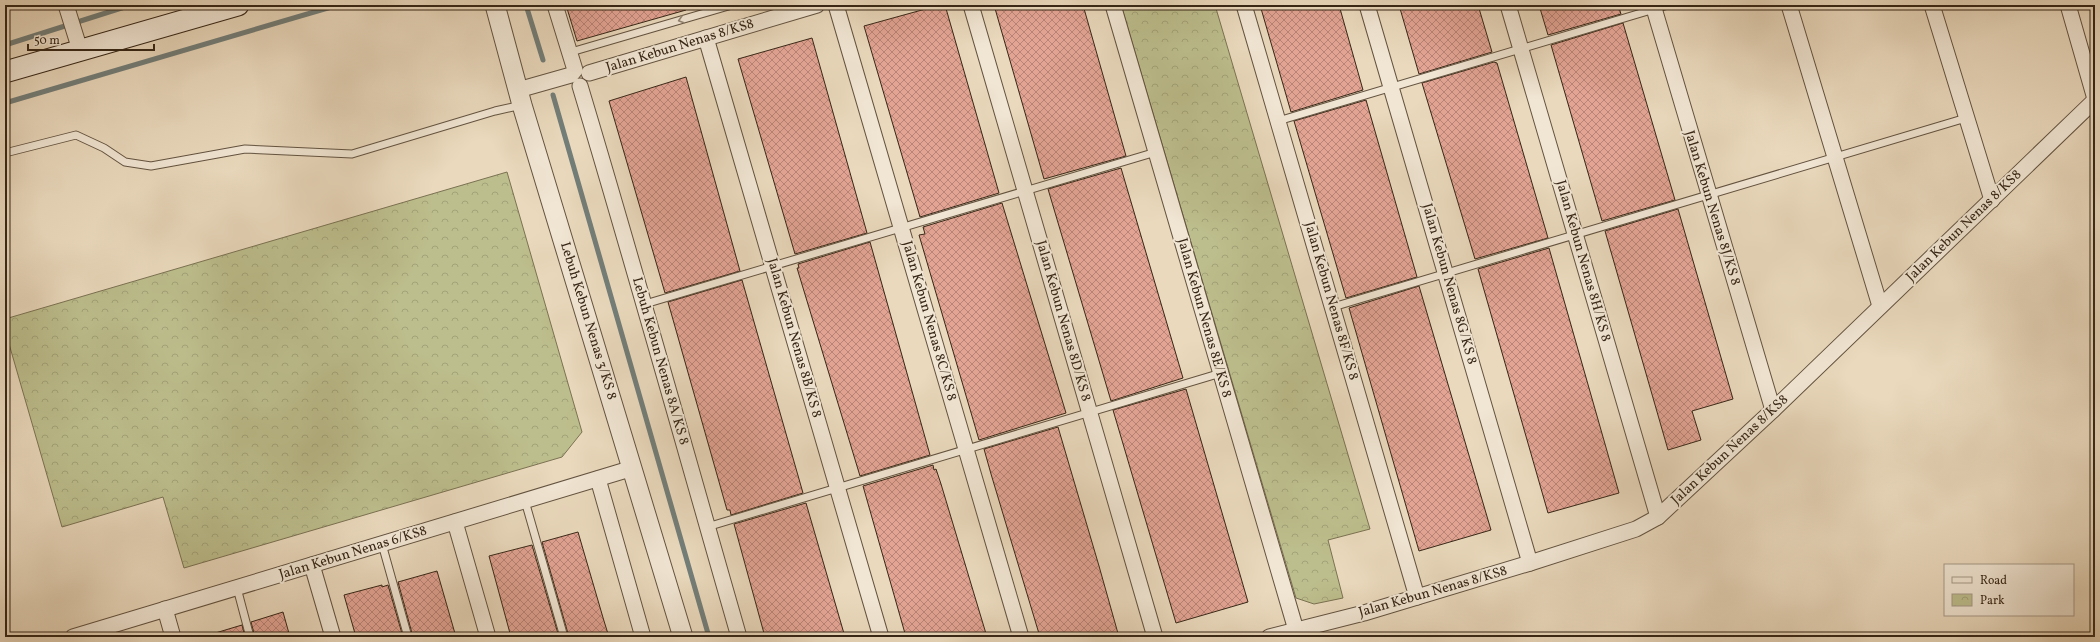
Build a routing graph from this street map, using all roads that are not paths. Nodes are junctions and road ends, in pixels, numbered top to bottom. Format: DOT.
graph roads {
  1 [pos="66,5"];
  2 [pos="238,5"];
  3 [pos="495,5"];
  4 [pos="555,5"];
  5 [pos="732,5"];
  6 [pos="817,5"];
  7 [pos="836,5"];
  8 [pos="971,5"];
  9 [pos="1113,5"];
  10 [pos="1244,5"];
  11 [pos="1367,5"];
  12 [pos="1508,5"];
  13 [pos="1788,5"];
  14 [pos="1932,5"];
  15 [pos="2068,5"];
  16 [pos="1658,6"];
  17 [pos="203,10"];
  18 [pos="706,38"];
  19 [pos="79,47"];
  20 [pos="1521,49"];
  21 [pos="571,52"];
  22 [pos="5,72"];
  23 [pos="589,73"];
  24 [pos="576,80"];
  25 [pos="1391,88"];
  26 [pos="520,97"];
  27 [pos="2095,99"];
  28 [pos="1966,118"];
  29 [pos="1278,121"];
  30 [pos="1156,152"];
  31 [pos="5,153"];
  32 [pos="1834,158"];
  33 [pos="1025,191"];
  34 [pos="1708,195"];
  35 [pos="1992,200"];
  36 [pos="901,228"];
  37 [pos="1576,235"];
  38 [pos="773,266"];
  39 [pos="1446,274"];
  40 [pos="645,304"];
  41 [pos="1880,306"];
  42 [pos="1333,307"];
  43 [pos="1221,373"];
  44 [pos="1773,410"];
  45 [pos="1090,412"];
  46 [pos="966,450"];
  47 [pos="633,468"];
  48 [pos="598,479"];
  49 [pos="838,488"];
  50 [pos="525,501"];
  51 [pos="1658,517"];
  52 [pos="456,522"];
  53 [pos="707,527"];
  54 [pos="382,544"];
  55 [pos="1530,563"];
  56 [pos="312,565"];
  57 [pos="237,588"];
  58 [pos="1417,597"];
  59 [pos="165,609"];
  60 [pos="1296,630"];
  61 [pos="95,634"];
  62 [pos="73,637"];
  63 [pos="173,637"];
  64 [pos="250,637"];
  65 [pos="333,637"];
  66 [pos="408,637"];
  67 [pos="488,637"];
  68 [pos="564,637"];
  69 [pos="642,637"];
  70 [pos="684,637"];
  71 [pos="739,637"];
  72 [pos="881,637"];
  73 [pos="1021,637"];
  74 [pos="1155,637"];
  75 [pos="1269,637"];
  1 -- 19 [label="street"];
  2 -- 17 [label="main road"];
  3 -- 26 [label="street, Lebuh Kebun Nenas 3/KS 8"];
  4 -- 21 [label="street"];
  5 -- 21 [label="lane, one-way"];
  6 -- 18 [label="street, Jalan Kebun Nenas 8/KS8"];
  7 -- 36 [label="street, Jalan Kebun Nenas 8C/KS 8"];
  8 -- 33 [label="street, Jalan Kebun Nenas 8D/KS 8"];
  9 -- 30 [label="street, Jalan Kebun Nenas 8E/KS 8"];
  10 -- 29 [label="street, Jalan Kebun Nenas 8F/KS 8"];
  11 -- 25 [label="street, Jalan Kebun Nenas 8G/KS 8"];
  12 -- 20 [label="street, Jalan Kebun Nenas 8H/KS 8"];
  13 -- 32 [label="street"];
  14 -- 28 [label="street"];
  15 -- 27 [label="street"];
  16 -- 20 [label="lane"];
  16 -- 34 [label="street, Jalan Kebun Nenas 8J/KS 8"];
  17 -- 19 [label="main road"];
  18 -- 23 [label="street, Jalan Kebun Nenas 8/KS8"];
  18 -- 38 [label="street, Jalan Kebun Nenas 8B/KS 8"];
  19 -- 22 [label="main road"];
  20 -- 25 [label="lane"];
  20 -- 37 [label="street, Jalan Kebun Nenas 8H/KS 8"];
  21 -- 24 [label="street"];
  24 -- 26 [label="street"];
  24 -- 40 [label="street, Lebuh Kebun Nenas 8A/KS 8"];
  25 -- 29 [label="lane"];
  25 -- 39 [label="street, Jalan Kebun Nenas 8G/KS 8"];
  26 -- 31 [label="lane"];
  26 -- 47 [label="street, Lebuh Kebun Nenas 3/KS 8"];
  27 -- 35 [label="street, Jalan Kebun Nenas 8/KS8"];
  28 -- 32 [label="lane"];
  28 -- 35 [label="street"];
  29 -- 42 [label="street, Jalan Kebun Nenas 8F/KS 8"];
  30 -- 33 [label="lane"];
  30 -- 43 [label="street, Jalan Kebun Nenas 8E/KS 8"];
  32 -- 34 [label="lane"];
  32 -- 41 [label="street"];
  33 -- 36 [label="lane"];
  33 -- 45 [label="street, Jalan Kebun Nenas 8D/KS 8"];
  34 -- 37 [label="lane"];
  34 -- 44 [label="street, Jalan Kebun Nenas 8J/KS 8"];
  35 -- 41 [label="street, Jalan Kebun Nenas 8/KS8"];
  36 -- 38 [label="lane"];
  36 -- 46 [label="street, Jalan Kebun Nenas 8C/KS 8"];
  37 -- 39 [label="lane"];
  37 -- 51 [label="street, Jalan Kebun Nenas 8H/KS 8"];
  38 -- 40 [label="lane"];
  38 -- 49 [label="street, Jalan Kebun Nenas 8B/KS 8"];
  39 -- 42 [label="lane"];
  39 -- 55 [label="street, Jalan Kebun Nenas 8G/KS 8"];
  40 -- 53 [label="street, Lebuh Kebun Nenas 8A/KS 8"];
  41 -- 44 [label="street, Jalan Kebun Nenas 8/KS8"];
  42 -- 58 [label="street, Jalan Kebun Nenas 8F/KS 8"];
  43 -- 45 [label="lane"];
  43 -- 60 [label="street, Jalan Kebun Nenas 8E/KS 8"];
  44 -- 51 [label="street, Jalan Kebun Nenas 8/KS8"];
  45 -- 46 [label="lane"];
  45 -- 74 [label="street, Jalan Kebun Nenas 8D/KS 8"];
  46 -- 49 [label="lane"];
  46 -- 73 [label="street, Jalan Kebun Nenas 8C/KS 8"];
  47 -- 48 [label="street, Jalan Kebun Nenas 6/KS8"];
  47 -- 70 [label="street, Lebuh Kebun Nenas 3/KS 8"];
  48 -- 50 [label="street, Jalan Kebun Nenas 6/KS8"];
  48 -- 69 [label="street"];
  49 -- 53 [label="lane"];
  49 -- 72 [label="street, Jalan Kebun Nenas 8B/KS 8"];
  50 -- 52 [label="street, Jalan Kebun Nenas 6/KS8"];
  50 -- 68 [label="lane"];
  51 -- 55 [label="street, Jalan Kebun Nenas 8/KS8"];
  52 -- 54 [label="street, Jalan Kebun Nenas 6/KS8"];
  52 -- 67 [label="street"];
  53 -- 71 [label="street, Lebuh Kebun Nenas 8A/KS 8"];
  54 -- 56 [label="street, Jalan Kebun Nenas 6/KS8"];
  54 -- 66 [label="lane"];
  55 -- 58 [label="street, Jalan Kebun Nenas 8/KS8"];
  56 -- 57 [label="street, Jalan Kebun Nenas 6/KS8"];
  56 -- 65 [label="street"];
  57 -- 59 [label="street, Jalan Kebun Nenas 6/KS8"];
  57 -- 64 [label="lane"];
  58 -- 60 [label="street, Jalan Kebun Nenas 8/KS8"];
  59 -- 61 [label="street, Jalan Kebun Nenas 6/KS8"];
  59 -- 63 [label="street"];
  60 -- 75 [label="street, Jalan Kebun Nenas 8/KS8"];
  61 -- 62 [label="street, Jalan Kebun Nenas 6/KS8"];
}
